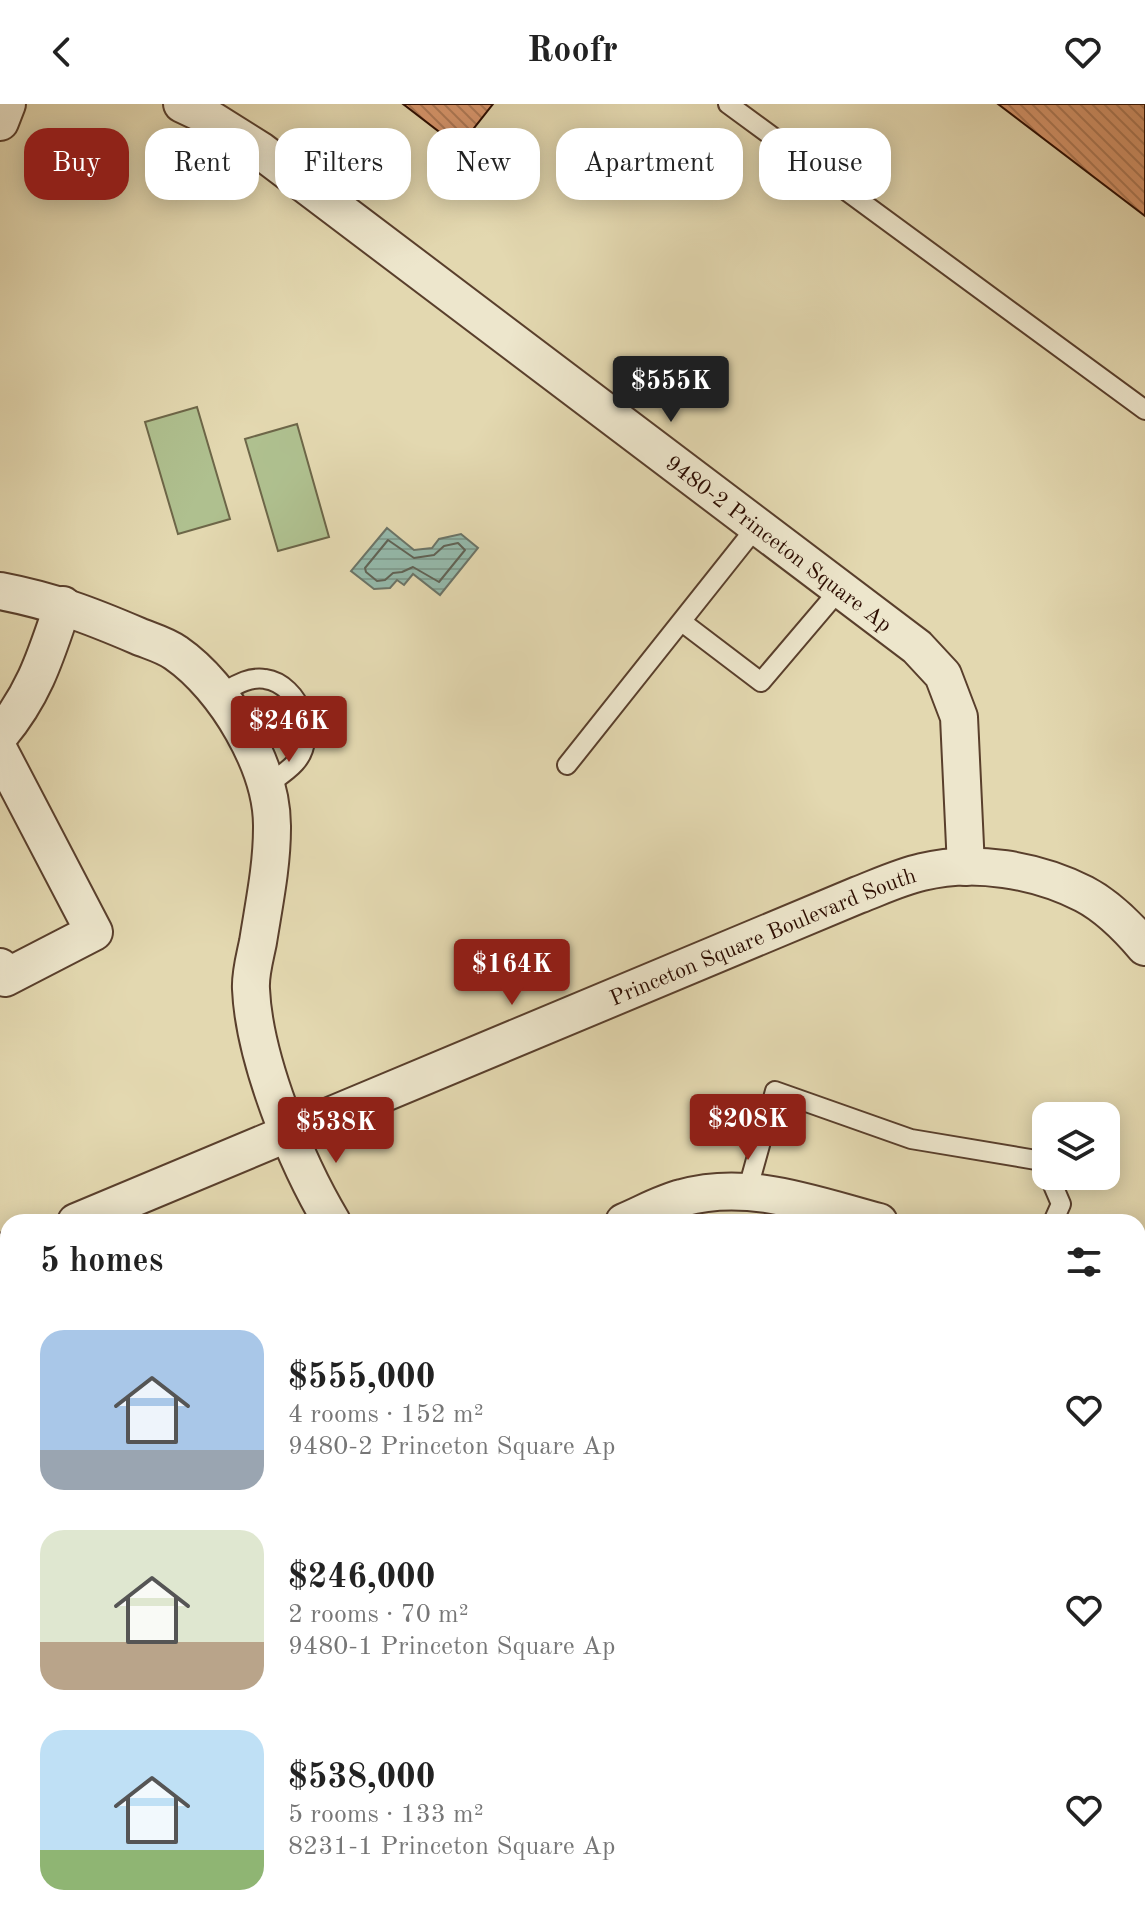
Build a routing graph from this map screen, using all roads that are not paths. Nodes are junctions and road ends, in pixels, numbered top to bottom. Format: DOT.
graph roads {
  1 [pos="7,104"];
  2 [pos="182,104"];
  3 [pos="728,104"];
  4 [pos="0,122"];
  5 [pos="1145,410"];
  6 [pos="757,526"];
  7 [pos="840,589"];
  8 [pos="0,591"];
  9 [pos="63,605"];
  10 [pos="682,622"];
  11 [pos="218,695"];
  12 [pos="0,735"];
  13 [pos="0,752"];
  14 [pos="567,765"];
  15 [pos="266,786"];
  16 [pos="966,867"];
  17 [pos="1145,947"];
  18 [pos="0,967"];
  19 [pos="289,1133"];
  20 [pos="1032,1159"];
  21 [pos="1055,1190"];
  22 [pos="747,1192"];
  23 [pos="684,1210"];
  24 [pos="95,1214"];
  25 [pos="328,1214"];
  26 [pos="664,1214"];
  27 [pos="849,1214"];
  28 [pos="1057,1214"];
  1 -- 4 [label="street"];
  2 -- 6 [label="street, 9480-2 Princeton Square Ap"];
  3 -- 5 [label="lane"];
  6 -- 7 [label="street, 9480-2 Princeton Square Ap"];
  6 -- 10 [label="lane"];
  7 -- 10 [label="lane"];
  7 -- 16 [label="street, 9480-2 Princeton Square Ap"];
  8 -- 9 [label="street"];
  9 -- 11 [label="street"];
  9 -- 12 [label="street"];
  10 -- 14 [label="lane"];
  11 -- 15 [label="street"];
  11 -- 15 [label="lane"];
  13 -- 18 [label="street"];
  15 -- 19 [label="street"];
  16 -- 17 [label="street, Princeton Square Boulevard South"];
  16 -- 19 [label="street, Princeton Square Boulevard South"];
  19 -- 24 [label="street, Princeton Square Boulevard South"];
  19 -- 25 [label="street"];
  20 -- 22 [label="lane"];
  21 -- 28 [label="lane"];
  22 -- 23 [label="street"];
  22 -- 27 [label="street"];
  23 -- 26 [label="street"];
}
